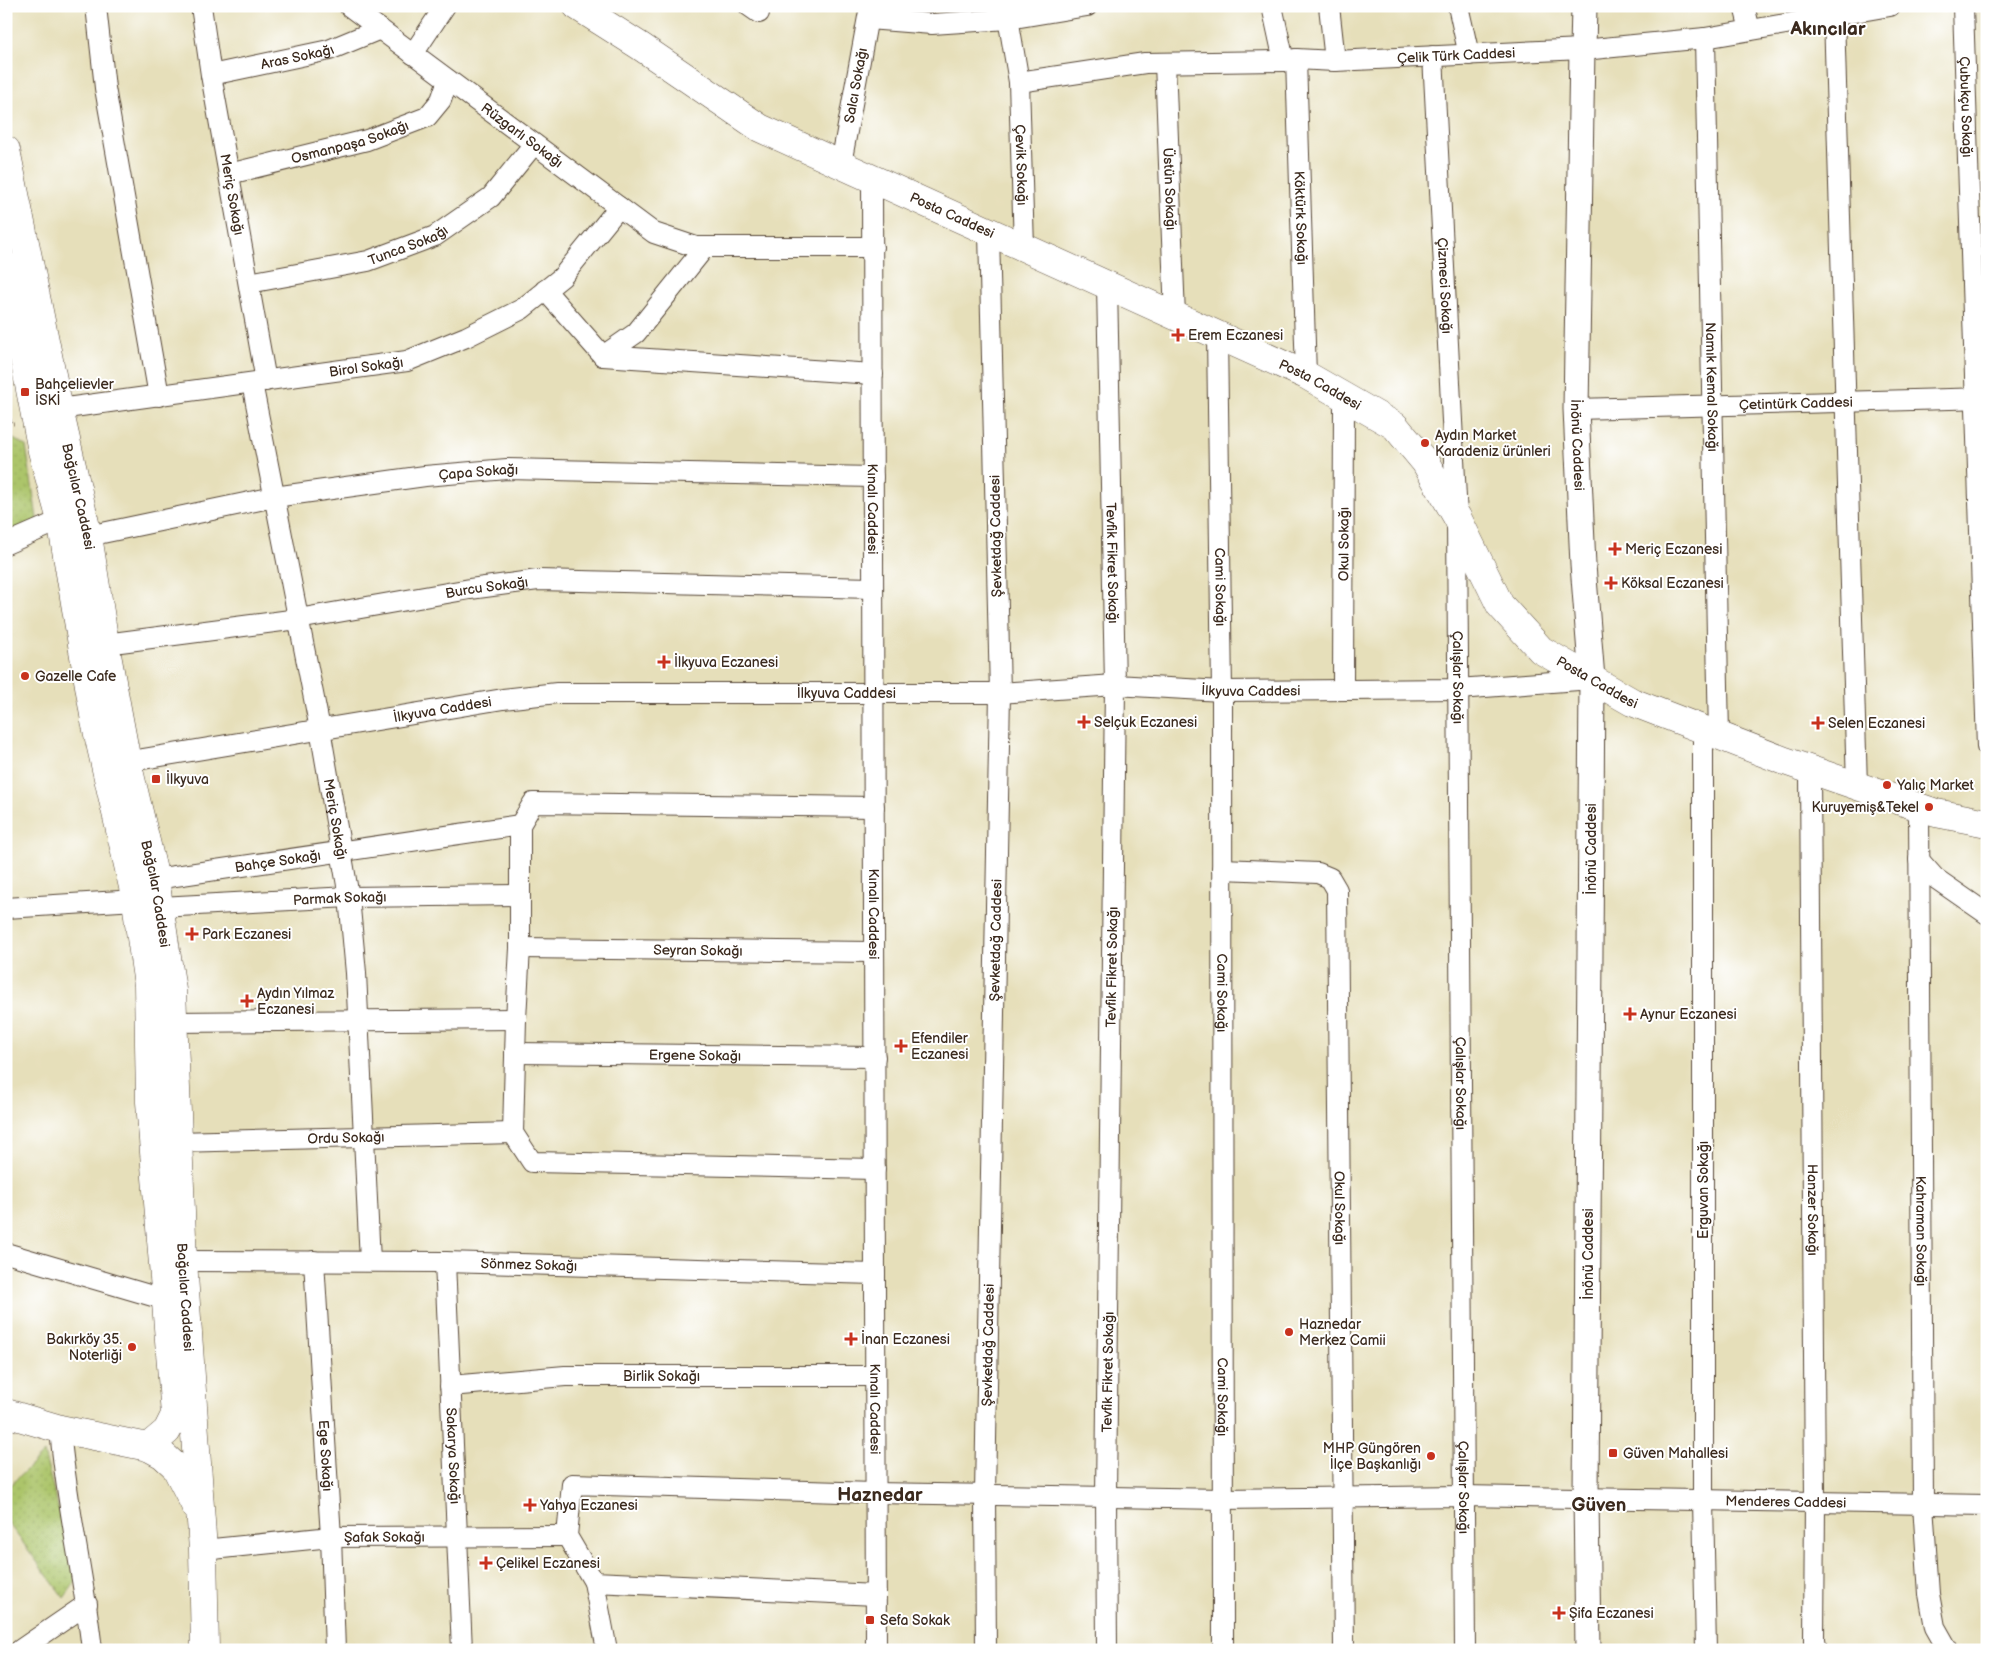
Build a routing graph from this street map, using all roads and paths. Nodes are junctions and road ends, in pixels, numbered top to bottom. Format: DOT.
graph roads {
  1 [pos="96,6"];
  2 [pos="201,6"];
  3 [pos="348,6"];
  4 [pos="445,6"];
  5 [pos="577,6"];
  6 [pos="1087,6"];
  7 [pos="1272,6"];
  8 [pos="1329,6"];
  9 [pos="1458,6"];
  10 [pos="1584,6"];
  11 [pos="1744,6"];
  12 [pos="1888,6"];
  13 [pos="1963,6"];
  14 [pos="869,13"];
  15 [pos="1007,13"];
  16 [pos="1834,16"];
  17 [pos="380,30"];
  18 [pos="1750,30"];
  19 [pos="1705,38"];
  20 [pos="1583,50"];
  21 [pos="413,54"];
  22 [pos="1469,54"];
  23 [pos="1433,56"];
  24 [pos="1290,60"];
  25 [pos="1335,61"];
  26 [pos="1166,62"];
  27 [pos="211,75"];
  28 [pos="448,80"];
  29 [pos="1019,82"];
  30 [pos="534,144"];
  31 [pos="6,150"];
  32 [pos="841,164"];
  33 [pos="229,174"];
  34 [pos="872,178"];
  35 [pos="619,207"];
  36 [pos="989,232"];
  37 [pos="705,247"];
  38 [pos="873,247"];
  39 [pos="1024,248"];
  40 [pos="6,266"];
  41 [pos="249,283"];
  42 [pos="1107,285"];
  43 [pos="545,290"];
  44 [pos="1175,316"];
  45 [pos="1217,335"];
  46 [pos="603,356"];
  47 [pos="873,374"];
  48 [pos="1306,375"];
  49 [pos="259,382"];
  50 [pos="159,396"];
  51 [pos="1344,397"];
  52 [pos="1981,398"];
  53 [pos="1845,402"];
  54 [pos="6,403"];
  55 [pos="1712,405"];
  56 [pos="59,409"];
  57 [pos="1576,409"];
  58 [pos="8,411"];
  59 [pos="873,477"];
  60 [pos="274,497"];
  61 [pos="1457,517"];
  62 [pos="61,520"];
  63 [pos="88,536"];
  64 [pos="6,544"];
  65 [pos="873,588"];
  66 [pos="298,619"];
  67 [pos="105,644"];
  68 [pos="1592,679"];
  69 [pos="1115,685"];
  70 [pos="1458,689"];
  71 [pos="1342,690"];
  72 [pos="1222,691"];
  73 [pos="1000,693"];
  74 [pos="874,694"];
  75 [pos="320,729"];
  76 [pos="1711,733"];
  77 [pos="1987,747"];
  78 [pos="116,763"];
  79 [pos="1810,770"];
  80 [pos="1857,786"];
  81 [pos="874,807"];
  82 [pos="1919,807"];
  83 [pos="1987,823"];
  84 [pos="520,825"];
  85 [pos="342,852"];
  86 [pos="1919,860"];
  87 [pos="1222,869"];
  88 [pos="155,879"];
  89 [pos="519,895"];
  90 [pos="349,897"];
  91 [pos="148,903"];
  92 [pos="6,908"];
  93 [pos="1987,914"];
  94 [pos="520,948"];
  95 [pos="874,952"];
  96 [pos="516,1019"];
  97 [pos="358,1020"];
  98 [pos="173,1022"];
  99 [pos="515,1054"];
  100 [pos="874,1057"];
  101 [pos="513,1133"];
  102 [pos="364,1137"];
  103 [pos="178,1142"];
  104 [pos="875,1169"];
  105 [pos="6,1253"];
  106 [pos="183,1261"];
  107 [pos="314,1261"];
  108 [pos="370,1262"];
  109 [pos="445,1262"];
  110 [pos="875,1274"];
  111 [pos="166,1300"];
  112 [pos="875,1376"];
  113 [pos="450,1386"];
  114 [pos="6,1413"];
  115 [pos="60,1430"];
  116 [pos="148,1447"];
  117 [pos="876,1493"];
  118 [pos="985,1493"];
  119 [pos="1106,1496"];
  120 [pos="1342,1496"];
  121 [pos="1463,1496"];
  122 [pos="1586,1497"];
  123 [pos="1223,1499"];
  124 [pos="1703,1500"];
  125 [pos="1816,1502"];
  126 [pos="1923,1504"];
  127 [pos="1987,1505"];
  128 [pos="201,1518"];
  129 [pos="456,1536"];
  130 [pos="567,1536"];
  131 [pos="331,1537"];
  132 [pos="203,1550"];
  133 [pos="594,1582"];
  134 [pos="876,1595"];
  135 [pos="87,1604"];
  136 [pos="20,1650"];
  137 [pos="92,1650"];
  138 [pos="205,1650"];
  139 [pos="335,1650"];
  140 [pos="462,1650"];
  141 [pos="607,1650"];
  142 [pos="876,1650"];
  143 [pos="986,1650"];
  144 [pos="1107,1650"];
  145 [pos="1223,1650"];
  146 [pos="1344,1650"];
  147 [pos="1465,1650"];
  148 [pos="1588,1650"];
  149 [pos="1706,1650"];
  150 [pos="1816,1650"];
  151 [pos="1948,1650"];
  1 -- 50 [label="street"];
  2 -- 27 [label="street, Meriç Sokağı"];
  3 -- 17 [label="street, Rüzgarlı Sokağı"];
  4 -- 21 [label="street"];
  5 -- 32 [label="main road, Posta Caddesi"];
  6 -- 15 [label="street"];
  7 -- 24 [label="street, Köktürk Sokağı"];
  8 -- 25 [label="street"];
  9 -- 22 [label="street"];
  10 -- 20 [label="street, İnönü Caddesi"];
  11 -- 18 [label="street"];
  12 -- 16 [label="street, Çelik Türk Caddesi"];
  13 -- 52 [label="street, Çubukçu Sokağı"];
  14 -- 15 [label="street"];
  14 -- 32 [label="street, Salcı Sokağı"];
  15 -- 29 [label="street, Çevik Sokağı"];
  16 -- 18 [label="street, Çelik Türk Caddesi"];
  16 -- 53 [label="street"];
  17 -- 21 [label="street, Rüzgarlı Sokağı"];
  17 -- 27 [label="street, Aras Sokağı"];
  18 -- 19 [label="street, Çelik Türk Caddesi"];
  19 -- 20 [label="street, Çelik Türk Caddesi"];
  19 -- 55 [label="street, Namık Kemal Sokağı"];
  20 -- 22 [label="street, Çelik Türk Caddesi"];
  20 -- 57 [label="street, İnönü Caddesi"];
  21 -- 28 [label="street, Rüzgarlı Sokağı"];
  22 -- 23 [label="street, Çelik Türk Caddesi"];
  23 -- 25 [label="street, Çelik Türk Caddesi"];
  23 -- 61 [label="street, Çizmeci Sokağı"];
  24 -- 25 [label="street, Çelik Türk Caddesi"];
  24 -- 26 [label="street, Çelik Türk Caddesi"];
  24 -- 48 [label="street, Köktürk Sokağı"];
  26 -- 29 [label="street, Çelik Türk Caddesi"];
  26 -- 44 [label="street, Üstün Sokağı"];
  27 -- 33 [label="street, Meriç Sokağı"];
  28 -- 30 [label="street, Rüzgarlı Sokağı"];
  28 -- 33 [label="street, Osmanpaşa Sokağı"];
  29 -- 39 [label="street, Çevik Sokağı"];
  30 -- 35 [label="street, Rüzgarlı Sokağı"];
  30 -- 41 [label="street, Tunca Sokağı"];
  31 -- 56 [label="main road, Bağcılar Caddesi"];
  32 -- 34 [label="main road, Posta Caddesi"];
  33 -- 41 [label="street, Meriç Sokağı"];
  34 -- 36 [label="main road, Posta Caddesi"];
  34 -- 38 [label="street, Kınalı Caddesi"];
  35 -- 37 [label="street, Rüzgarlı Sokağı"];
  35 -- 43 [label="street, Birol Sokağı"];
  36 -- 39 [label="main road, Posta Caddesi"];
  36 -- 73 [label="street, Şevketdağ Caddesi"];
  37 -- 38 [label="street, Rüzgarlı Sokağı"];
  37 -- 46 [label="street"];
  38 -- 47 [label="street, Kınalı Caddesi"];
  39 -- 42 [label="main road, Posta Caddesi"];
  40 -- 62 [label="main road"];
  41 -- 49 [label="street, Meriç Sokağı"];
  42 -- 44 [label="main road, Posta Caddesi"];
  42 -- 69 [label="street, Tevfik Fikret Sokağı"];
  43 -- 46 [label="street"];
  43 -- 49 [label="street, Birol Sokağı"];
  44 -- 45 [label="main road, Posta Caddesi"];
  45 -- 48 [label="main road, Posta Caddesi"];
  45 -- 72 [label="street, Cami Sokağı"];
  46 -- 47 [label="street"];
  47 -- 59 [label="street, Kınalı Caddesi"];
  48 -- 51 [label="main road, Posta Caddesi"];
  49 -- 50 [label="street, Birol Sokağı"];
  49 -- 60 [label="street, Meriç Sokağı"];
  50 -- 56 [label="street, Birol Sokağı"];
  51 -- 61 [label="main road, Posta Caddesi"];
  51 -- 71 [label="street, Okul Sokağı"];
  52 -- 53 [label="street, Çetintürk Caddesi"];
  52 -- 77 [label="street, Çubukçu Sokağı"];
  53 -- 55 [label="street, Çetintürk Caddesi"];
  53 -- 80 [label="street"];
  54 -- 58 [label="path"];
  55 -- 57 [label="street, Çetintürk Caddesi"];
  55 -- 76 [label="street, Namık Kemal Sokağı"];
  56 -- 63 [label="main road, Bağcılar Caddesi"];
  57 -- 68 [label="street, İnönü Caddesi"];
  59 -- 60 [label="street, Çapa Sokağı"];
  59 -- 65 [label="street, Kınalı Caddesi"];
  60 -- 63 [label="street, Çapa Sokağı"];
  60 -- 66 [label="street, Meriç Sokağı"];
  61 -- 68 [label="main road, Posta Caddesi"];
  61 -- 70 [label="street, Çalışlar Sokağı"];
  62 -- 64 [label="street"];
  62 -- 78 [label="main road"];
  63 -- 67 [label="main road, Bağcılar Caddesi"];
  65 -- 66 [label="street, Burcu Sokağı"];
  65 -- 74 [label="street, Kınalı Caddesi"];
  66 -- 67 [label="street, Burcu Sokağı"];
  66 -- 75 [label="street, Meriç Sokağı"];
  67 -- 78 [label="main road, Bağcılar Caddesi"];
  68 -- 70 [label="street, İlkyuva Caddesi"];
  68 -- 76 [label="main road, Posta Caddesi"];
  68 -- 122 [label="street, İnönü Caddesi"];
  69 -- 72 [label="street, İlkyuva Caddesi"];
  69 -- 73 [label="street, İlkyuva Caddesi"];
  69 -- 119 [label="street, Tevfik Fikret Sokağı"];
  70 -- 71 [label="street, İlkyuva Caddesi"];
  70 -- 121 [label="street, Çalışlar Sokağı"];
  71 -- 72 [label="street, İlkyuva Caddesi"];
  72 -- 87 [label="street, Cami Sokağı"];
  73 -- 74 [label="street, İlkyuva Caddesi"];
  73 -- 118 [label="street, Şevketdağ Caddesi"];
  74 -- 75 [label="street, İlkyuva Caddesi"];
  74 -- 81 [label="street, Kınalı Caddesi"];
  75 -- 78 [label="street, İlkyuva Caddesi"];
  75 -- 85 [label="street, Meriç Sokağı"];
  76 -- 79 [label="main road, Posta Caddesi"];
  76 -- 124 [label="street, Erguvan Sokağı"];
  78 -- 88 [label="main road, Bağcılar Caddesi"];
  78 -- 91 [label="main road"];
  79 -- 80 [label="main road, Posta Caddesi"];
  79 -- 125 [label="street, Hanzer Sokağı"];
  80 -- 82 [label="main road, Posta Caddesi"];
  81 -- 84 [label="street"];
  81 -- 95 [label="street, Kınalı Caddesi"];
  82 -- 83 [label="main road, Posta Caddesi"];
  82 -- 86 [label="street, Kahraman Sokağı"];
  84 -- 85 [label="street, Bahçe Sokağı"];
  84 -- 89 [label="street"];
  85 -- 88 [label="street, Bahçe Sokağı"];
  85 -- 90 [label="street, Meriç Sokağı"];
  86 -- 93 [label="street"];
  86 -- 126 [label="street, Kahraman Sokağı"];
  87 -- 120 [label="street, Okul Sokağı"];
  87 -- 123 [label="street, Cami Sokağı"];
  88 -- 91 [label="main road, Bağcılar Caddesi"];
  89 -- 90 [label="street, Parmak Sokağı"];
  89 -- 94 [label="street"];
  90 -- 91 [label="street, Parmak Sokağı"];
  90 -- 97 [label="street, Meriç Sokağı"];
  91 -- 92 [label="street, Parmak Sokağı"];
  91 -- 98 [label="main road, Bağcılar Caddesi"];
  91 -- 111 [label="main road"];
  94 -- 95 [label="street, Seyran Sokağı"];
  94 -- 96 [label="street"];
  95 -- 100 [label="street, Kınalı Caddesi"];
  96 -- 97 [label="street"];
  96 -- 99 [label="street"];
  97 -- 98 [label="street"];
  97 -- 102 [label="street, Meriç Sokağı"];
  98 -- 103 [label="main road, Bağcılar Caddesi"];
  99 -- 100 [label="street, Ergene Sokağı"];
  99 -- 101 [label="street"];
  100 -- 104 [label="street, Kınalı Caddesi"];
  101 -- 102 [label="street, Ordu Sokağı"];
  101 -- 104 [label="street"];
  102 -- 103 [label="street, Ordu Sokağı"];
  102 -- 108 [label="street, Meriç Sokağı"];
  103 -- 106 [label="main road, Bağcılar Caddesi"];
  104 -- 110 [label="street, Kınalı Caddesi"];
  105 -- 111 [label="street"];
  106 -- 107 [label="street, Sönmez Sokağı"];
  106 -- 128 [label="main road, Bağcılar Caddesi"];
  107 -- 108 [label="street, Sönmez Sokağı"];
  107 -- 131 [label="street, Ege Sokağı"];
  108 -- 109 [label="street, Sönmez Sokağı"];
  109 -- 110 [label="street, Sönmez Sokağı"];
  109 -- 113 [label="street, Sakarya Sokağı"];
  110 -- 112 [label="street, Kınalı Caddesi"];
  111 -- 116 [label="main road"];
  112 -- 113 [label="street, Birlik Sokağı"];
  112 -- 117 [label="street, Kınalı Caddesi"];
  113 -- 129 [label="street, Sakarya Sokağı"];
  114 -- 115 [label="main road"];
  115 -- 116 [label="main road"];
  115 -- 135 [label="street"];
  116 -- 128 [label="main road"];
  117 -- 118 [label="street, Menderes Caddesi"];
  117 -- 130 [label="street, Menderes Caddesi"];
  117 -- 134 [label="street, Kınalı Caddesi"];
  118 -- 119 [label="street, Menderes Caddesi"];
  118 -- 143 [label="street, Şevketdağ Caddesi"];
  119 -- 123 [label="street, Menderes Caddesi"];
  119 -- 144 [label="street, Tevfik Fikret Sokağı"];
  120 -- 121 [label="street, Menderes Caddesi"];
  120 -- 123 [label="street, Menderes Caddesi"];
  120 -- 146 [label="street, Okul Sokağı"];
  121 -- 122 [label="street, Menderes Caddesi"];
  121 -- 147 [label="street, Çalışlar Sokağı"];
  122 -- 124 [label="street, Menderes Caddesi"];
  122 -- 148 [label="street, İnönü Caddesi"];
  123 -- 145 [label="street, Cami Sokağı"];
  124 -- 125 [label="street, Menderes Caddesi"];
  124 -- 149 [label="street, Erguvan Sokağı"];
  125 -- 126 [label="street, Menderes Caddesi"];
  125 -- 150 [label="street, Hanzer Sokağı"];
  126 -- 127 [label="street, Menderes Caddesi"];
  126 -- 151 [label="street, Kahraman Sokağı"];
  128 -- 132 [label="main road, Bağcılar Caddesi"];
  129 -- 130 [label="street, Şafak Sokağı"];
  129 -- 131 [label="street, Şafak Sokağı"];
  129 -- 140 [label="street, Sakarya Sokağı"];
  130 -- 133 [label="street"];
  131 -- 132 [label="street, Şafak Sokağı"];
  131 -- 139 [label="street, Ege Sokağı"];
  132 -- 138 [label="main road, Bağcılar Caddesi"];
  133 -- 134 [label="street"];
  133 -- 141 [label="street"];
  134 -- 142 [label="street, Kınalı Caddesi"];
  135 -- 136 [label="street"];
  135 -- 137 [label="street"];
}
